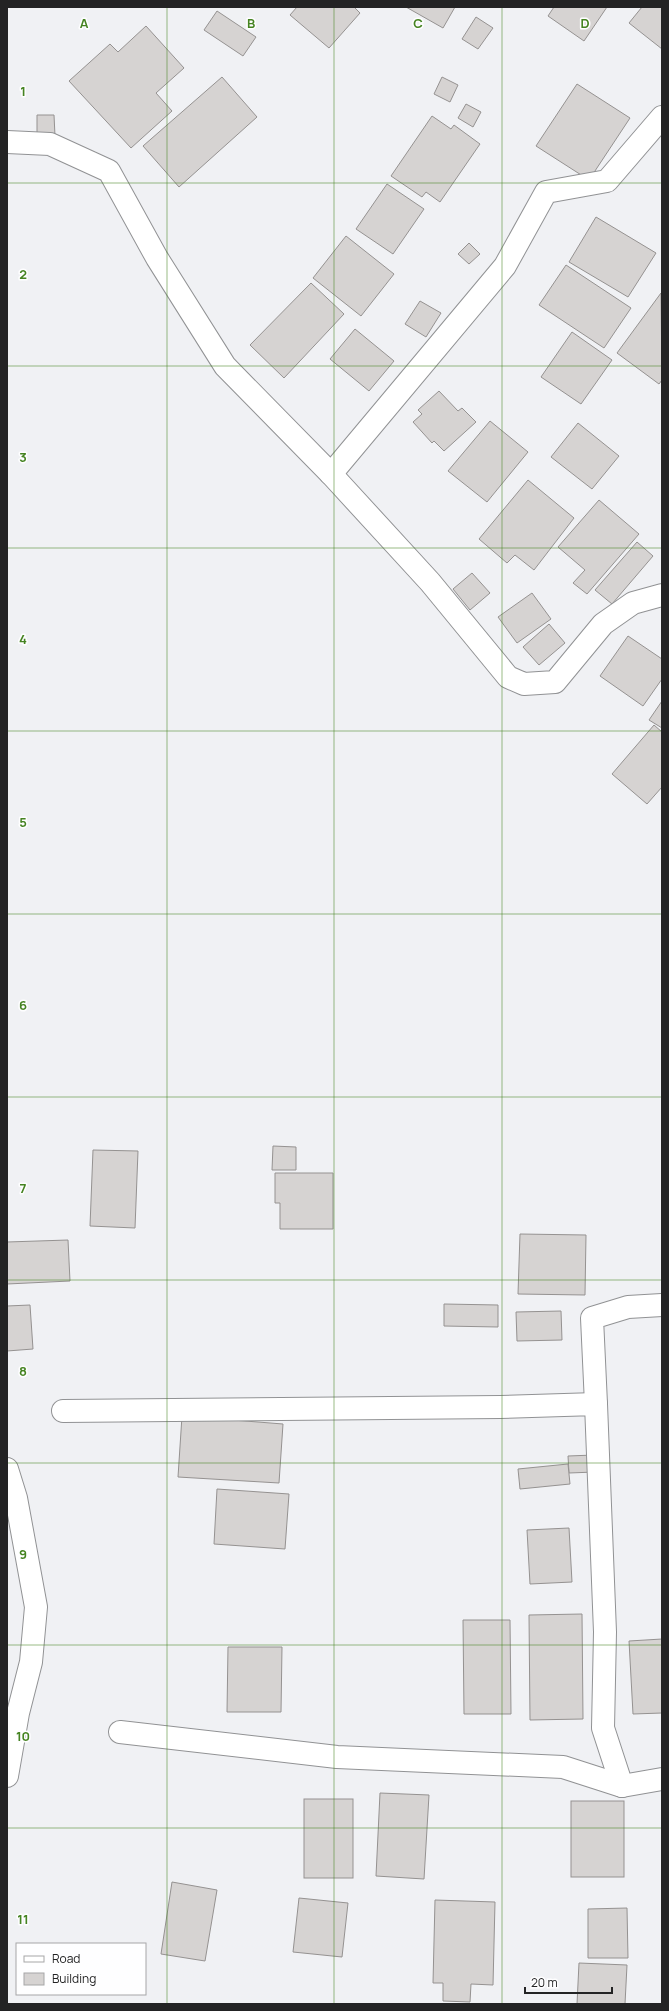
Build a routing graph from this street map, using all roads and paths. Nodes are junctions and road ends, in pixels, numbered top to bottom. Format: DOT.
graph roads {
  1 [pos="662,117"];
  2 [pos="7,142"];
  3 [pos="331,474"];
  4 [pos="662,595"];
  5 [pos="662,1305"];
  6 [pos="596,1404"];
  7 [pos="63,1411"];
  8 [pos="7,1469"];
  9 [pos="120,1732"];
  10 [pos="7,1776"];
  11 [pos="662,1779"];
  12 [pos="622,1786"];
  1 -- 3 [label="street"];
  2 -- 3 [label="street"];
  3 -- 4 [label="street"];
  5 -- 6 [label="street"];
  6 -- 7 [label="street"];
  6 -- 12 [label="street"];
  8 -- 10 [label="street"];
  9 -- 12 [label="street"];
  11 -- 12 [label="street"];
}
